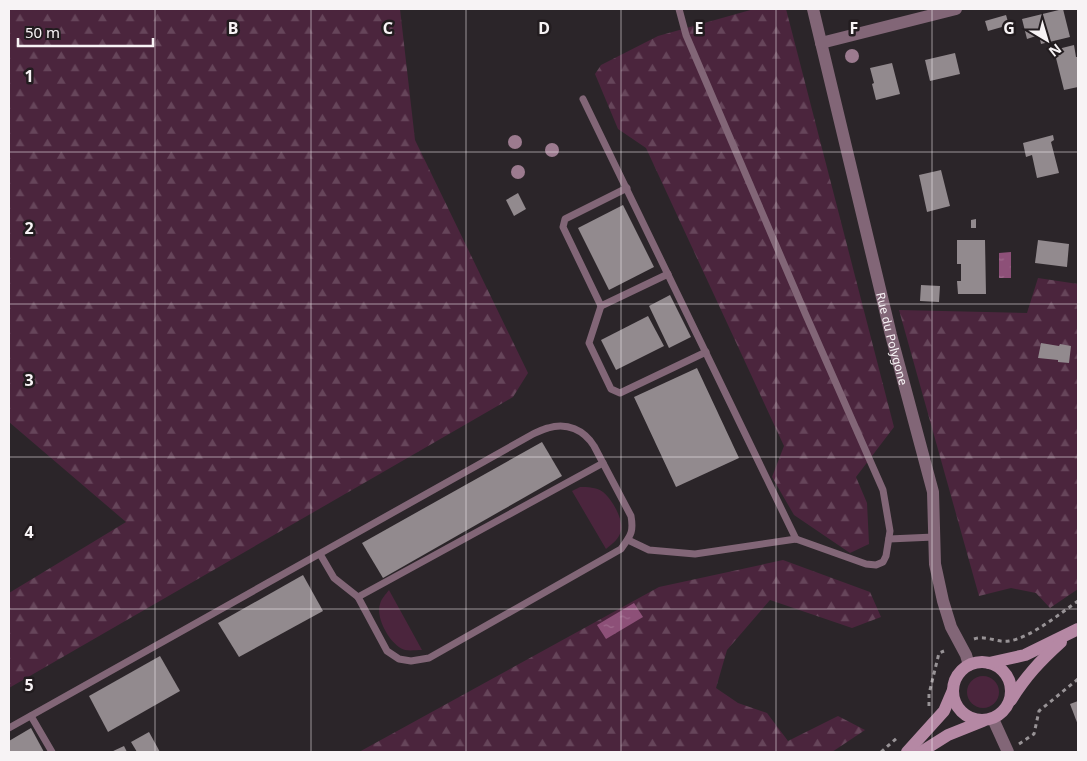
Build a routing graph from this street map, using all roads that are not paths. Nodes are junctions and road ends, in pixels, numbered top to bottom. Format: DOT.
graph roads {
  1 [pos="679,9"];
  2 [pos="813,9"];
  3 [pos="956,9"];
  4 [pos="821,43"];
  5 [pos="583,99"];
  6 [pos="626,188"];
  7 [pos="668,274"];
  8 [pos="601,306"];
  9 [pos="706,352"];
  10 [pos="603,462"];
  11 [pos="934,537"];
  12 [pos="796,539"];
  13 [pos="889,539"];
  14 [pos="628,540"];
  15 [pos="320,554"];
  16 [pos="358,596"];
  17 [pos="1075,630"];
  18 [pos="989,663"];
  19 [pos="969,665"];
  20 [pos="953,690"];
  21 [pos="1010,700"];
  22 [pos="31,716"];
  23 [pos="988,720"];
  24 [pos="9,728"];
  25 [pos="52,752"];
  26 [pos="907,752"];
  27 [pos="921,752"];
  28 [pos="1008,752"];
  1 -- 13 [label="lane"];
  2 -- 4 [label="street, Rue du Polygone"];
  3 -- 4 [label="street"];
  4 -- 11 [label="street, Rue du Polygone"];
  5 -- 6 [label="lane"];
  6 -- 7 [label="lane"];
  6 -- 8 [label="lane"];
  7 -- 8 [label="lane"];
  7 -- 9 [label="lane"];
  8 -- 9 [label="lane"];
  9 -- 12 [label="lane"];
  10 -- 14 [label="lane"];
  10 -- 15 [label="lane"];
  10 -- 16 [label="lane"];
  11 -- 13 [label="lane"];
  11 -- 19 [label="street, Rue du Polygone"];
  12 -- 13 [label="lane"];
  12 -- 14 [label="lane"];
  14 -- 16 [label="lane"];
  15 -- 16 [label="lane"];
  15 -- 22 [label="lane"];
  17 -- 18 [label="street"];
  17 -- 21 [label="street"];
  18 -- 19 [label="street"];
  18 -- 21 [label="street"];
  19 -- 20 [label="street"];
  20 -- 23 [label="street"];
  20 -- 26 [label="street"];
  21 -- 23 [label="street"];
  22 -- 24 [label="lane"];
  22 -- 25 [label="lane"];
  23 -- 27 [label="street"];
  23 -- 28 [label="street"];
}
